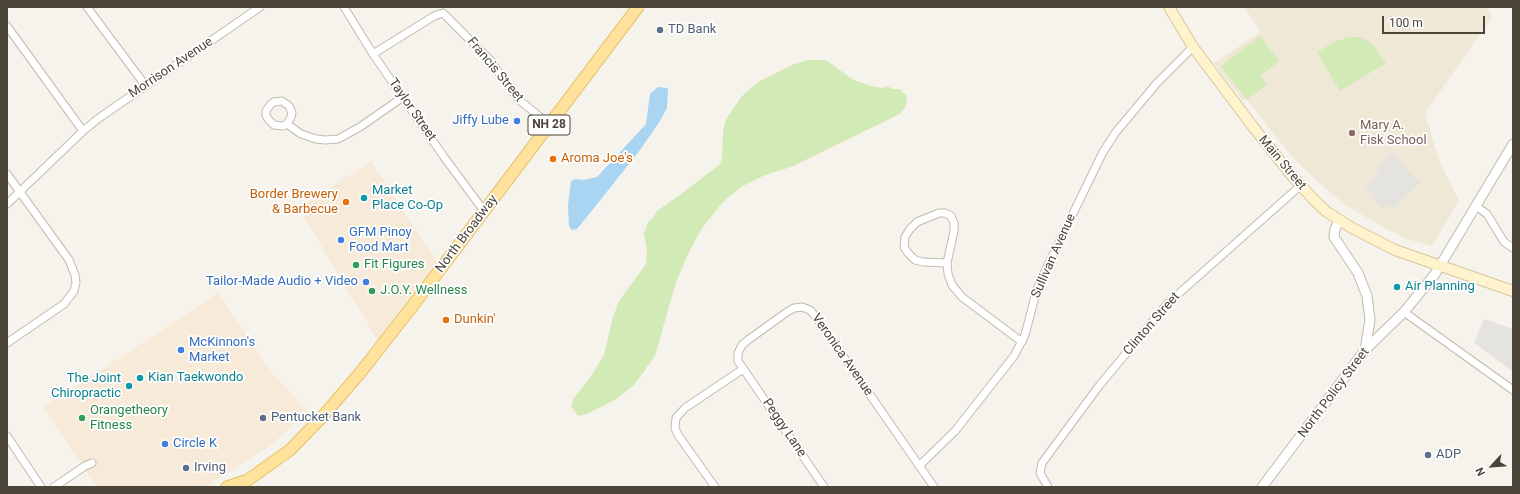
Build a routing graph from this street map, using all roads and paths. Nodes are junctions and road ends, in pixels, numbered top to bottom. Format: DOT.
graph roads {
  1 [pos="87,7"];
  2 [pos="344,7"];
  3 [pos="638,7"];
  4 [pos="1169,7"];
  5 [pos="257,8"];
  6 [pos="7,26"];
  7 [pos="1193,47"];
  8 [pos="373,54"];
  9 [pos="145,85"];
  10 [pos="403,97"];
  11 [pos="287,124"];
  12 [pos="550,125"];
  13 [pos="83,131"];
  14 [pos="1513,144"];
  15 [pos="7,174"];
  16 [pos="1300,186"];
  17 [pos="20,192"];
  18 [pos="7,204"];
  19 [pos="1476,206"];
  20 [pos="484,211"];
  21 [pos="1339,220"];
  22 [pos="1513,248"];
  23 [pos="947,263"];
  24 [pos="1441,266"];
  25 [pos="1513,291"];
  26 [pos="1404,312"];
  27 [pos="1022,342"];
  28 [pos="7,343"];
  29 [pos="1365,350"];
  30 [pos="743,369"];
  31 [pos="1513,390"];
  32 [pos="7,436"];
  33 [pos="92,463"];
  34 [pos="919,466"];
  35 [pos="244,485"];
  36 [pos="39,486"];
  37 [pos="54,487"];
  38 [pos="227,487"];
  39 [pos="715,487"];
  40 [pos="824,487"];
  41 [pos="934,487"];
  42 [pos="1048,487"];
  43 [pos="1262,487"];
  1 -- 9 [label="street"];
  2 -- 8 [label="street, Taylor Street"];
  3 -- 12 [label="main road, North Broadway / NH 28"];
  4 -- 7 [label="main road, Main Street"];
  5 -- 9 [label="street, Morrison Avenue"];
  6 -- 13 [label="street"];
  7 -- 16 [label="main road, Main Street"];
  7 -- 27 [label="street, Sullivan Avenue"];
  8 -- 10 [label="street, Taylor Street"];
  8 -- 12 [label="street, Francis Street"];
  9 -- 13 [label="street, Morrison Avenue"];
  10 -- 11 [label="street"];
  10 -- 20 [label="street, Taylor Street"];
  12 -- 20 [label="main road, North Broadway / NH 28"];
  13 -- 17 [label="street, Morrison Avenue"];
  14 -- 19 [label="street, North Policy Street"];
  15 -- 17 [label="street"];
  16 -- 21 [label="main road, Main Street"];
  16 -- 42 [label="street, Clinton Street"];
  17 -- 18 [label="street, Morrison Avenue"];
  17 -- 28 [label="street"];
  19 -- 22 [label="street"];
  19 -- 24 [label="street, North Policy Street"];
  20 -- 35 [label="main road, North Broadway / NH 28"];
  21 -- 24 [label="main road, Main Street"];
  21 -- 29 [label="street"];
  23 -- 23 [label="street"];
  23 -- 27 [label="street"];
  24 -- 25 [label="main road, Main Street"];
  24 -- 26 [label="street, North Policy Street"];
  26 -- 29 [label="street, North Policy Street"];
  26 -- 31 [label="street"];
  27 -- 34 [label="street, Sullivan Avenue"];
  29 -- 43 [label="street, North Policy Street"];
  30 -- 34 [label="street, Veronica Avenue"];
  30 -- 39 [label="street"];
  30 -- 40 [label="street, Peggy Lane"];
  32 -- 36 [label="street"];
  33 -- 37 [label="street"];
  34 -- 41 [label="street, Veronica Avenue"];
  35 -- 38 [label="main road, North Broadway / NH 28"];
}
